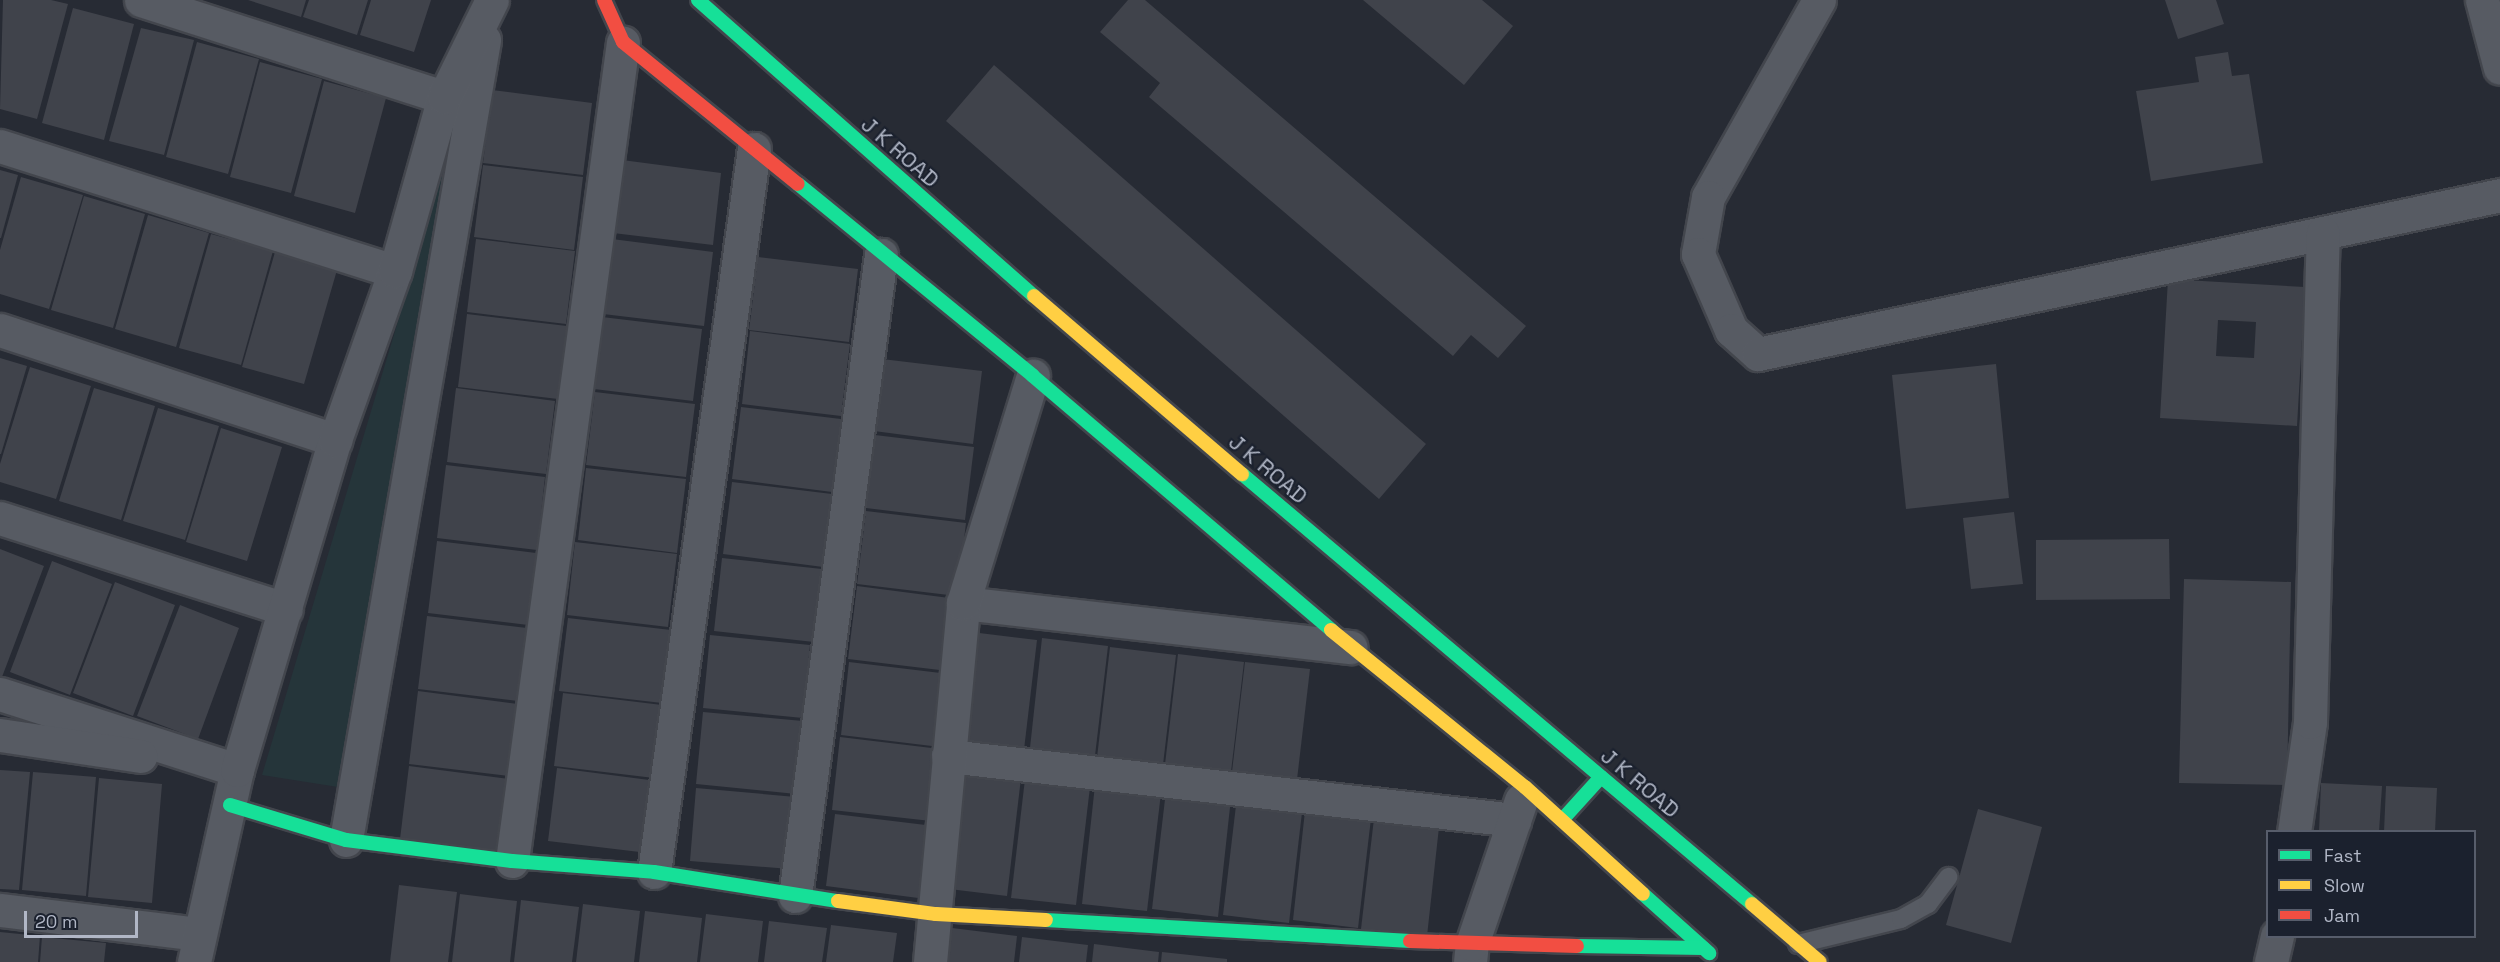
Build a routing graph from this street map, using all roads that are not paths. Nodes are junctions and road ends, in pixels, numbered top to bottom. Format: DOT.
graph roads {
  1 [pos="141,0"];
  2 [pos="604,0"];
  3 [pos="698,0"];
  4 [pos="1819,0"];
  5 [pos="2482,0"];
  6 [pos="490,5"];
  7 [pos="623,42"];
  8 [pos="2500,68"];
  9 [pos="444,97"];
  10 [pos="0,146"];
  11 [pos="754,148"];
  12 [pos="2500,195"];
  13 [pos="2323,232"];
  14 [pos="881,255"];
  15 [pos="395,271"];
  16 [pos="0,330"];
  17 [pos="1033,376"];
  18 [pos="335,440"];
  19 [pos="0,518"];
  20 [pos="963,603"];
  21 [pos="286,609"];
  22 [pos="1351,647"];
  23 [pos="0,694"];
  24 [pos="0,735"];
  25 [pos="948,756"];
  26 [pos="237,770"];
  27 [pos="1601,777"];
  28 [pos="1525,787"];
  29 [pos="230,805"];
  30 [pos="1514,820"];
  31 [pos="1562,820"];
  32 [pos="2294,830"];
  33 [pos="346,840"];
  34 [pos="512,861"];
  35 [pos="654,872"];
  36 [pos="1948,877"];
  37 [pos="795,896"];
  38 [pos="0,910"];
  39 [pos="936,914"];
  40 [pos="2277,938"];
  41 [pos="1798,944"];
  42 [pos="196,948"];
  43 [pos="1703,948"];
  44 [pos="1471,953"];
  45 [pos="930,962"];
  46 [pos="1720,962"];
  47 [pos="1820,962"];
  48 [pos="2271,962"];
  1 -- 9 [label="street"];
  2 -- 7 [label="main road"];
  3 -- 27 [label="main road, J K ROAD"];
  4 -- 13 [label="street"];
  5 -- 8 [label="street"];
  6 -- 9 [label="street"];
  6 -- 33 [label="street"];
  7 -- 11 [label="main road"];
  7 -- 34 [label="street"];
  9 -- 15 [label="street"];
  10 -- 15 [label="street"];
  11 -- 14 [label="main road"];
  11 -- 35 [label="street"];
  12 -- 13 [label="street"];
  13 -- 32 [label="street"];
  14 -- 17 [label="main road"];
  14 -- 37 [label="street"];
  15 -- 18 [label="street"];
  16 -- 18 [label="street"];
  17 -- 20 [label="street"];
  17 -- 22 [label="main road"];
  18 -- 21 [label="street"];
  19 -- 21 [label="street"];
  20 -- 22 [label="street"];
  20 -- 25 [label="street"];
  21 -- 26 [label="street"];
  22 -- 28 [label="main road"];
  23 -- 26 [label="street"];
  24 -- 26 [label="street"];
  25 -- 30 [label="street"];
  25 -- 39 [label="street"];
  26 -- 29 [label="street"];
  27 -- 31 [label="main road"];
  27 -- 41 [label="main road, J K ROAD"];
  28 -- 30 [label="street"];
  28 -- 31 [label="main road"];
  29 -- 33 [label="main road"];
  29 -- 42 [label="street"];
  30 -- 44 [label="street"];
  31 -- 43 [label="main road"];
  33 -- 34 [label="main road"];
  34 -- 35 [label="main road"];
  35 -- 37 [label="main road"];
  36 -- 41 [label="lane"];
  37 -- 39 [label="main road"];
  38 -- 42 [label="street"];
  39 -- 44 [label="main road"];
  39 -- 45 [label="street"];
  40 -- 48 [label="street"];
  41 -- 47 [label="main road, J K ROAD"];
  43 -- 44 [label="main road"];
  43 -- 46 [label="main road"];
}
